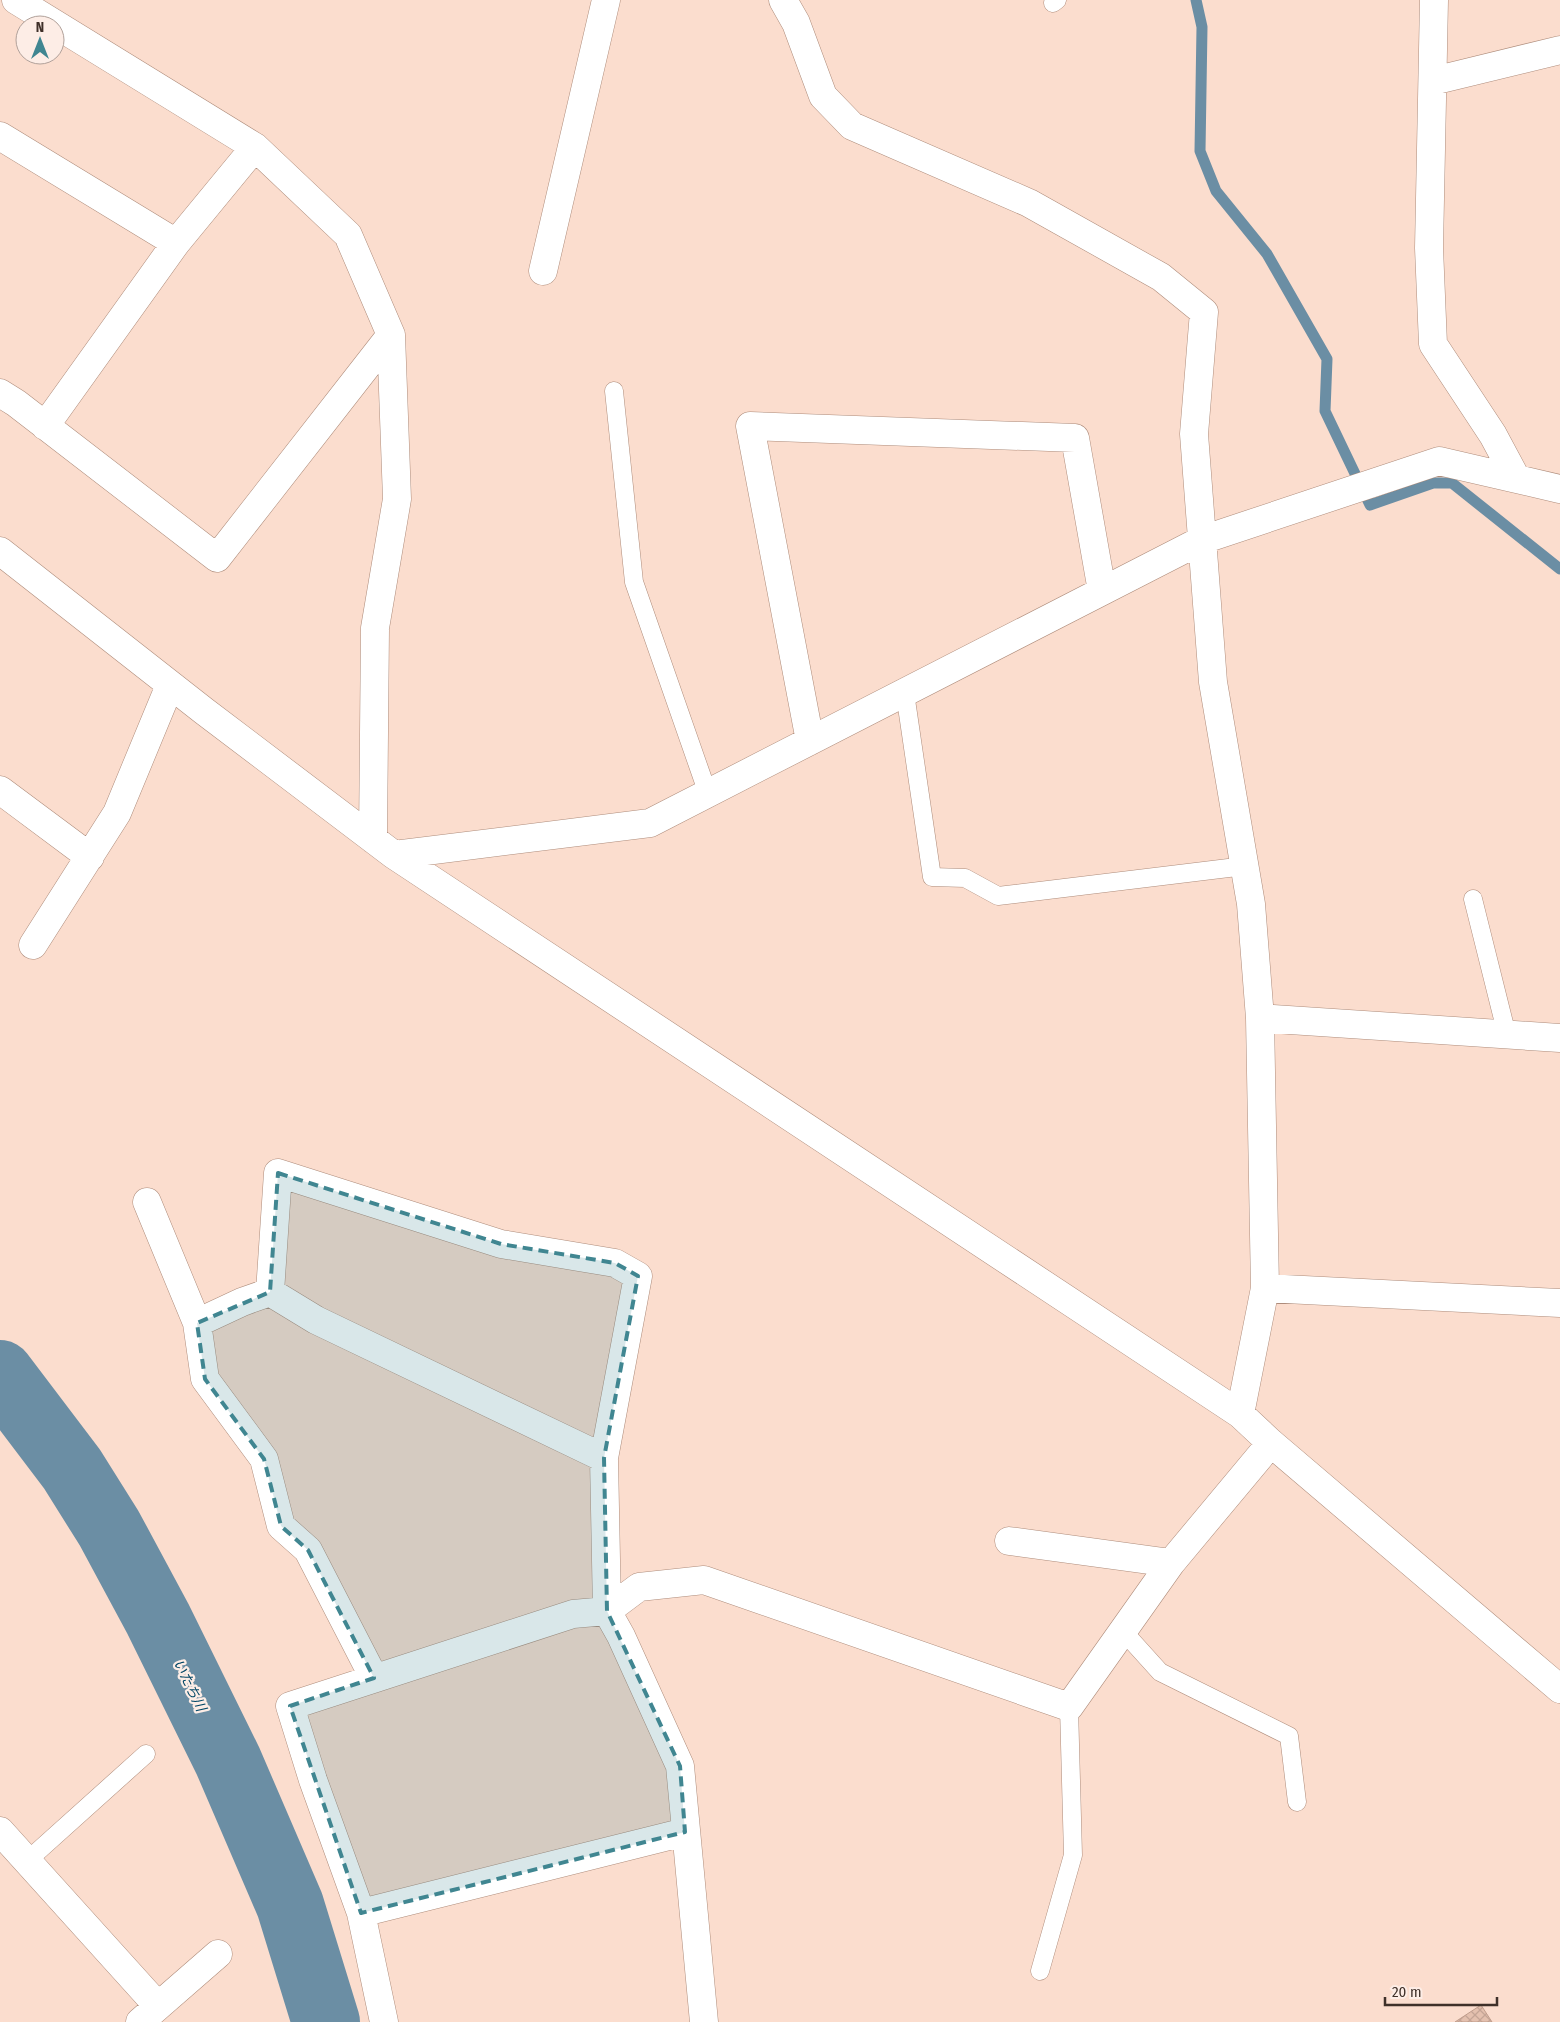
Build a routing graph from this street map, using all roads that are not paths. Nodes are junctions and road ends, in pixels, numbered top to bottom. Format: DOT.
graph roads {
  1 [pos="16,0"];
  2 [pos="606,0"];
  3 [pos="783,0"];
  4 [pos="1434,0"];
  5 [pos="1560,50"];
  6 [pos="1433,81"];
  7 [pos="0,136"];
  8 [pos="255,148"];
  9 [pos="176,243"];
  10 [pos="543,271"];
  11 [pos="391,335"];
  12 [pos="614,390"];
  13 [pos="0,393"];
  14 [pos="45,426"];
  15 [pos="1516,478"];
  16 [pos="1560,489"];
  17 [pos="1202,540"];
  18 [pos="0,551"];
  19 [pos="1102,591"];
  20 [pos="170,685"];
  21 [pos="905,692"];
  22 [pos="810,741"];
  23 [pos="0,790"];
  24 [pos="708,794"];
  25 [pos="372,839"];
  26 [pos="394,855"];
  27 [pos="90,857"];
  28 [pos="1245,866"];
  29 [pos="1473,899"];
  30 [pos="33,945"];
  31 [pos="1260,1018"];
  32 [pos="1507,1035"];
  33 [pos="1560,1038"];
  34 [pos="147,1202"];
  35 [pos="1265,1288"];
  36 [pos="270,1292"];
  37 [pos="1560,1303"];
  38 [pos="197,1323"];
  39 [pos="1240,1414"];
  40 [pos="1271,1443"];
  41 [pos="604,1458"];
  42 [pos="1009,1541"];
  43 [pos="1171,1563"];
  44 [pos="607,1611"];
  45 [pos="1123,1631"];
  46 [pos="374,1678"];
  47 [pos="1560,1689"];
  48 [pos="1070,1708"];
  49 [pos="146,1754"];
  50 [pos="1297,1802"];
  51 [pos="0,1831"];
  52 [pos="685,1832"];
  53 [pos="27,1861"];
  54 [pos="361,1913"];
  55 [pos="218,1954"];
  56 [pos="1040,1971"];
  57 [pos="149,2014"];
  58 [pos="384,2022"];
  59 [pos="704,2022"];
  1 -- 8 [label="street"];
  2 -- 10 [label="street"];
  3 -- 17 [label="street"];
  4 -- 6 [label="street"];
  5 -- 6 [label="street"];
  6 -- 15 [label="street"];
  7 -- 9 [label="street"];
  8 -- 9 [label="street"];
  8 -- 11 [label="street"];
  9 -- 14 [label="street"];
  11 -- 14 [label="street"];
  11 -- 25 [label="street"];
  12 -- 24 [label="lane"];
  13 -- 14 [label="street"];
  15 -- 16 [label="street"];
  15 -- 17 [label="street"];
  17 -- 19 [label="street"];
  17 -- 28 [label="street"];
  18 -- 20 [label="street"];
  19 -- 21 [label="street"];
  19 -- 22 [label="street"];
  20 -- 25 [label="street"];
  20 -- 27 [label="street"];
  21 -- 22 [label="street"];
  21 -- 28 [label="lane"];
  22 -- 24 [label="street"];
  23 -- 27 [label="street"];
  24 -- 26 [label="street"];
  25 -- 26 [label="street"];
  26 -- 39 [label="street"];
  27 -- 30 [label="street"];
  28 -- 31 [label="street"];
  29 -- 32 [label="lane"];
  31 -- 32 [label="street"];
  31 -- 35 [label="street"];
  32 -- 33 [label="street"];
  34 -- 38 [label="street"];
  35 -- 37 [label="street"];
  35 -- 39 [label="street"];
  36 -- 38 [label="street"];
  36 -- 41 [label="street"];
  36 -- 41 [label="street"];
  38 -- 46 [label="street"];
  39 -- 40 [label="street"];
  40 -- 43 [label="street"];
  40 -- 47 [label="street"];
  41 -- 44 [label="street"];
  42 -- 43 [label="street"];
  43 -- 45 [label="street"];
  44 -- 46 [label="street"];
  44 -- 48 [label="street"];
  44 -- 52 [label="street"];
  45 -- 48 [label="street"];
  45 -- 50 [label="lane"];
  46 -- 54 [label="street"];
  48 -- 56 [label="lane"];
  49 -- 53 [label="lane"];
  51 -- 53 [label="street"];
  52 -- 54 [label="street"];
  52 -- 59 [label="street"];
  53 -- 57 [label="street"];
  54 -- 58 [label="street"];
  55 -- 57 [label="street"];
}
